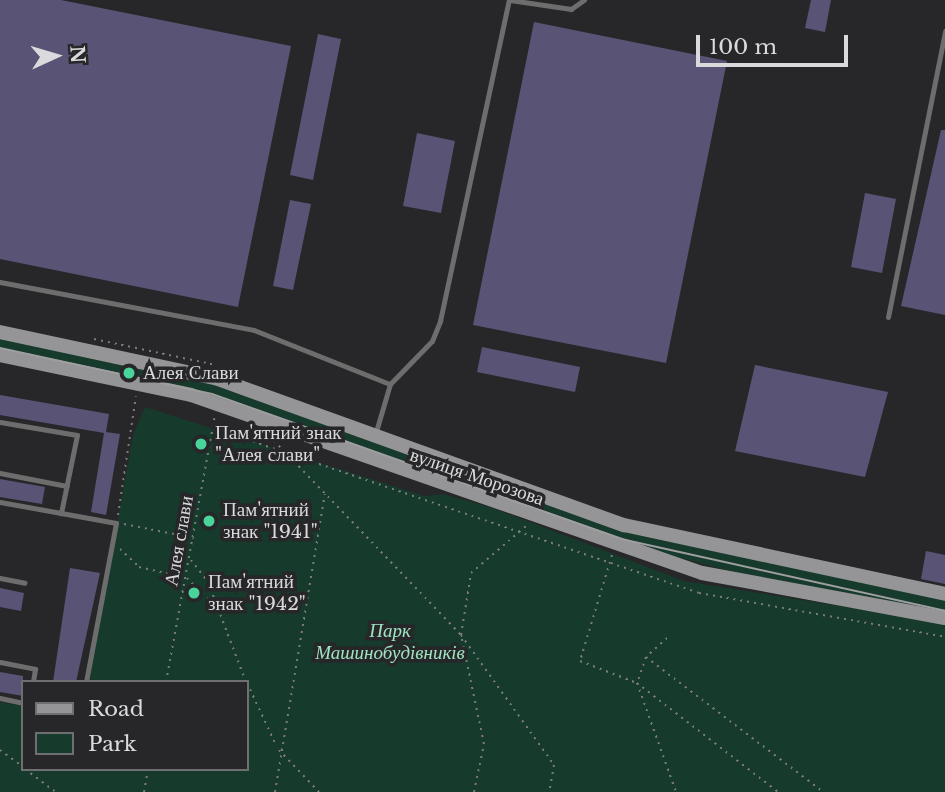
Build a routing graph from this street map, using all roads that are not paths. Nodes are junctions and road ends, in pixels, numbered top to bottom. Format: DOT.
graph roads {
  1 [pos="509,0"];
  2 [pos="584,0"];
  3 [pos="945,31"];
  4 [pos="0,282"];
  5 [pos="888,317"];
  6 [pos="0,332"];
  7 [pos="0,355"];
  8 [pos="390,384"];
  9 [pos="0,422"];
  10 [pos="375,436"];
  11 [pos="0,474"];
  12 [pos="67,485"];
  13 [pos="0,502"];
  14 [pos="61,513"];
  15 [pos="0,578"];
  16 [pos="25,583"];
  17 [pos="945,594"];
  18 [pos="945,618"];
  19 [pos="0,662"];
  20 [pos="33,680"];
  21 [pos="86,680"];
  22 [pos="0,698"];
  23 [pos="21,703"];
  1 -- 2 [label="lane"];
  1 -- 8 [label="lane"];
  3 -- 5 [label="lane"];
  4 -- 8 [label="lane"];
  6 -- 10 [label="main road, вулиця Морозова"];
  7 -- 18 [label="main road, вулиця Морозова"];
  8 -- 10 [label="lane"];
  9 -- 12 [label="lane"];
  10 -- 17 [label="main road, вулиця Морозова"];
  11 -- 12 [label="lane"];
  12 -- 14 [label="lane"];
  13 -- 14 [label="lane"];
  14 -- 21 [label="lane"];
  15 -- 16 [label="lane"];
  19 -- 20 [label="lane"];
  22 -- 23 [label="lane"];
}
